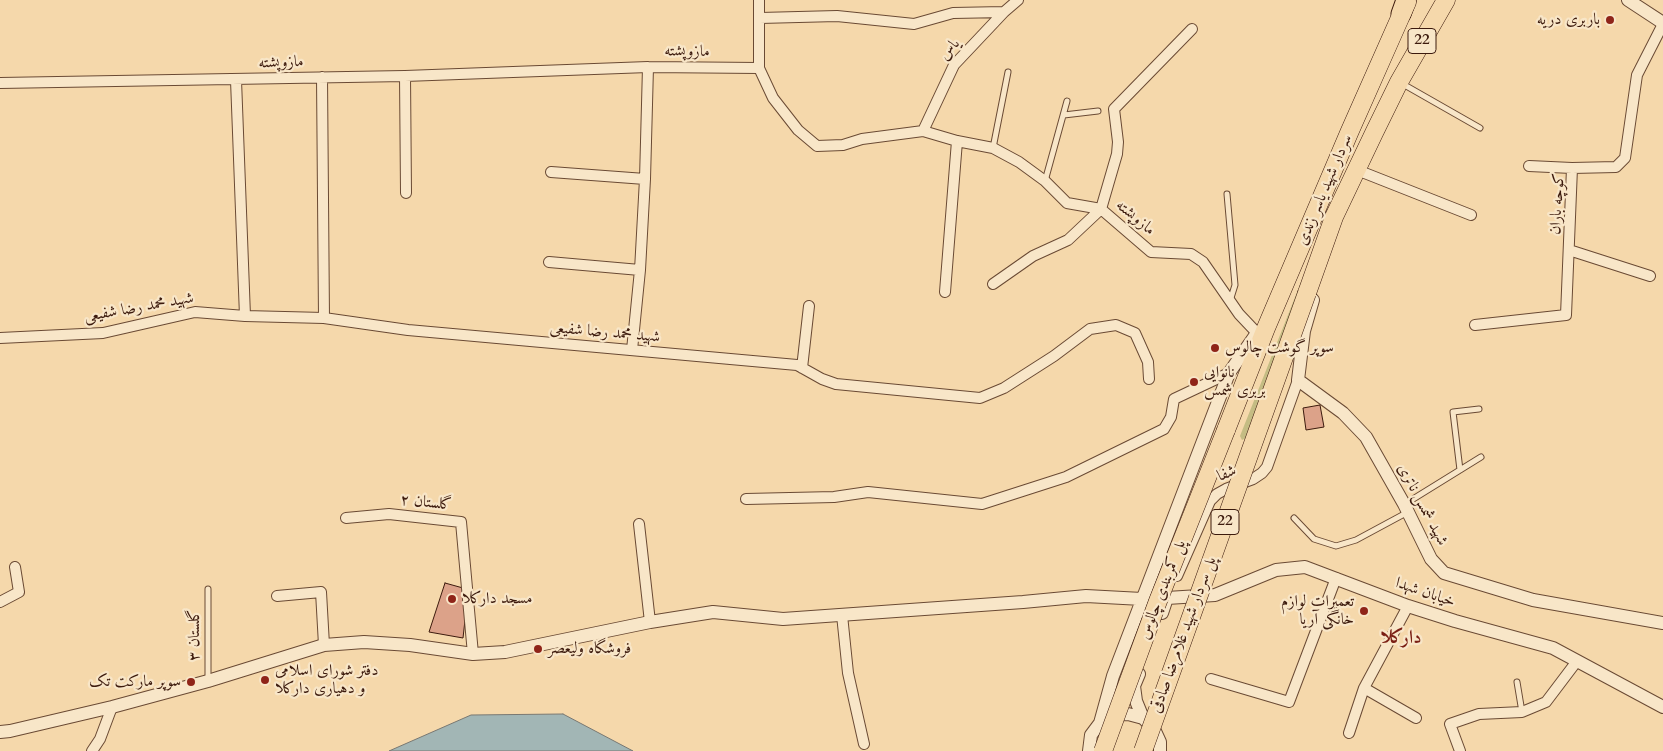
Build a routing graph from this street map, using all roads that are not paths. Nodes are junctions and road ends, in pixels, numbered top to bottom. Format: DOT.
graph roads {
  1 [pos="759,0"];
  2 [pos="1018,0"];
  3 [pos="1446,0"];
  4 [pos="1628,0"];
  5 [pos="1405,5"];
  6 [pos="1004,12"];
  7 [pos="760,18"];
  8 [pos="1663,23"];
  9 [pos="1192,29"];
  10 [pos="648,66"];
  11 [pos="759,68"];
  12 [pos="1375,71"];
  13 [pos="1008,72"];
  14 [pos="405,76"];
  15 [pos="322,77"];
  16 [pos="236,80"];
  17 [pos="1399,82"];
  18 [pos="0,83"];
  19 [pos="1068,101"];
  20 [pos="1098,111"];
  21 [pos="1064,115"];
  22 [pos="1480,128"];
  23 [pos="923,131"];
  24 [pos="957,141"];
  25 [pos="993,148"];
  26 [pos="1529,166"];
  27 [pos="1572,168"];
  28 [pos="1357,170"];
  29 [pos="551,172"];
  30 [pos="645,180"];
  31 [pos="1045,182"];
  32 [pos="406,193"];
  33 [pos="1227,194"];
  34 [pos="1101,209"];
  35 [pos="1470,215"];
  36 [pos="1334,218"];
  37 [pos="1570,250"];
  38 [pos="549,262"];
  39 [pos="640,270"];
  40 [pos="1650,276"];
  41 [pos="993,284"];
  42 [pos="945,292"];
  43 [pos="1307,293"];
  44 [pos="1281,294"];
  45 [pos="1229,302"];
  46 [pos="809,306"];
  47 [pos="245,316"];
  48 [pos="324,318"];
  49 [pos="1475,325"];
  50 [pos="1262,330"];
  51 [pos="0,338"];
  52 [pos="632,350"];
  53 [pos="802,368"];
  54 [pos="1229,373"];
  55 [pos="1149,379"];
  56 [pos="1298,380"];
  57 [pos="1479,409"];
  58 [pos="1481,457"];
  59 [pos="1460,470"];
  60 [pos="746,499"];
  61 [pos="1406,508"];
  62 [pos="346,518"];
  63 [pos="1294,518"];
  64 [pos="639,524"];
  65 [pos="15,567"];
  66 [pos="1336,578"];
  67 [pos="208,589"];
  68 [pos="277,596"];
  69 [pos="1167,598"];
  70 [pos="1142,599"];
  71 [pos="0,602"];
  72 [pos="1408,606"];
  73 [pos="842,615"];
  74 [pos="650,622"];
  75 [pos="1663,623"];
  76 [pos="324,644"];
  77 [pos="473,654"];
  78 [pos="1577,661"];
  79 [pos="1114,676"];
  80 [pos="1211,679"];
  81 [pos="208,681"];
  82 [pos="1517,682"];
  83 [pos="1134,686"];
  84 [pos="1364,688"];
  85 [pos="112,707"];
  86 [pos="1663,707"];
  87 [pos="1522,712"];
  88 [pos="1143,718"];
  89 [pos="1416,718"];
  90 [pos="1100,723"];
  91 [pos="0,732"];
  92 [pos="1349,733"];
  93 [pos="864,744"];
  94 [pos="1162,748"];
  95 [pos="92,751"];
  96 [pos="1092,751"];
  97 [pos="1143,751"];
  98 [pos="1460,751"];
  1 -- 7 [label="street"];
  2 -- 6 [label="street, یاس"];
  3 -- 17 [label="highway, سردار شهید یاسر زندی / 22"];
  4 -- 8 [label="street"];
  5 -- 12 [label="highway, سردار شهید یاسر زندی / 22"];
  6 -- 7 [label="street"];
  6 -- 23 [label="street, یاس"];
  7 -- 11 [label="street"];
  8 -- 27 [label="street, کوچه باران"];
  9 -- 34 [label="street"];
  10 -- 11 [label="street, مازوپشته"];
  10 -- 14 [label="street, مازوپشته"];
  10 -- 30 [label="street"];
  11 -- 23 [label="street, مازوپشته"];
  12 -- 17 [label="highway"];
  12 -- 44 [label="highway, سردار شهید یاسر زندی / 22"];
  13 -- 25 [label="lane"];
  14 -- 15 [label="street, مازوپشته"];
  14 -- 32 [label="street"];
  15 -- 16 [label="street, مازوپشته"];
  15 -- 48 [label="street"];
  16 -- 18 [label="street, مازوپشته"];
  16 -- 47 [label="street"];
  17 -- 22 [label="lane"];
  17 -- 28 [label="highway, سردار شهید یاسر زندی / 22"];
  19 -- 21 [label="lane"];
  20 -- 21 [label="lane"];
  21 -- 31 [label="lane"];
  23 -- 24 [label="street, مازوپشته"];
  24 -- 25 [label="street, مازوپشته"];
  24 -- 42 [label="street"];
  25 -- 31 [label="street, مازوپشته"];
  26 -- 27 [label="street"];
  27 -- 37 [label="street, کوچه باران"];
  28 -- 35 [label="street"];
  28 -- 36 [label="highway, سردار شهید یاسر زندی / 22"];
  29 -- 30 [label="street"];
  30 -- 39 [label="street"];
  31 -- 34 [label="street, مازوپشته"];
  33 -- 45 [label="lane"];
  34 -- 41 [label="street"];
  34 -- 45 [label="street, مازوپشته"];
  36 -- 43 [label="highway, سردار شهید یاسر زندی / 22"];
  36 -- 44 [label="highway, سردار شهید یاسر زندی / 22"];
  36 -- 56 [label="street"];
  37 -- 40 [label="street"];
  37 -- 49 [label="street, کوچه باران"];
  38 -- 39 [label="street"];
  39 -- 52 [label="street"];
  43 -- 97 [label="highway, پل سردار شهید غلامرضا صادقی / 22, bridge"];
  44 -- 50 [label="highway, 22"];
  45 -- 50 [label="street, مازوپشته"];
  46 -- 53 [label="street"];
  47 -- 48 [label="street, شهید محمد رضا شفیعی"];
  47 -- 51 [label="street, شهید محمد رضا شفیعی"];
  48 -- 52 [label="street, شهید محمد رضا شفیعی"];
  50 -- 54 [label="street"];
  50 -- 96 [label="highway, پل کمربندی چالوس / 22, bridge"];
  52 -- 53 [label="street, شهید محمد رضا شفیعی"];
  53 -- 55 [label="street, شهید محمد رضا شفیعی"];
  54 -- 60 [label="street"];
  54 -- 70 [label="street"];
  56 -- 61 [label="street, شهید شمس ناتری"];
  56 -- 69 [label="street, شفا"];
  57 -- 59 [label="lane"];
  58 -- 59 [label="lane"];
  59 -- 61 [label="lane"];
  61 -- 63 [label="lane"];
  61 -- 75 [label="street, شهید شمس ناتری"];
  62 -- 77 [label="street, گلستان ۲"];
  64 -- 74 [label="street"];
  65 -- 71 [label="street"];
  66 -- 69 [label="street, خیابان شهدا"];
  66 -- 72 [label="street, خیابان شهدا"];
  66 -- 80 [label="street"];
  67 -- 81 [label="lane, گلستان ۳"];
  68 -- 76 [label="street"];
  69 -- 83 [label="street"];
  70 -- 73 [label="street"];
  70 -- 79 [label="street"];
  72 -- 78 [label="street, خیابان شهدا"];
  72 -- 84 [label="street"];
  73 -- 74 [label="street"];
  73 -- 93 [label="street"];
  74 -- 77 [label="street"];
  76 -- 77 [label="street"];
  76 -- 81 [label="street"];
  78 -- 86 [label="street, خیابان شهدا"];
  78 -- 87 [label="street"];
  79 -- 83 [label="street"];
  79 -- 90 [label="street"];
  81 -- 85 [label="street"];
  82 -- 87 [label="lane"];
  83 -- 88 [label="street"];
  84 -- 89 [label="street"];
  84 -- 92 [label="street"];
  85 -- 91 [label="street"];
  85 -- 95 [label="street"];
  87 -- 98 [label="street"];
  88 -- 90 [label="street"];
  88 -- 94 [label="street"];
  90 -- 96 [label="street"];
}
